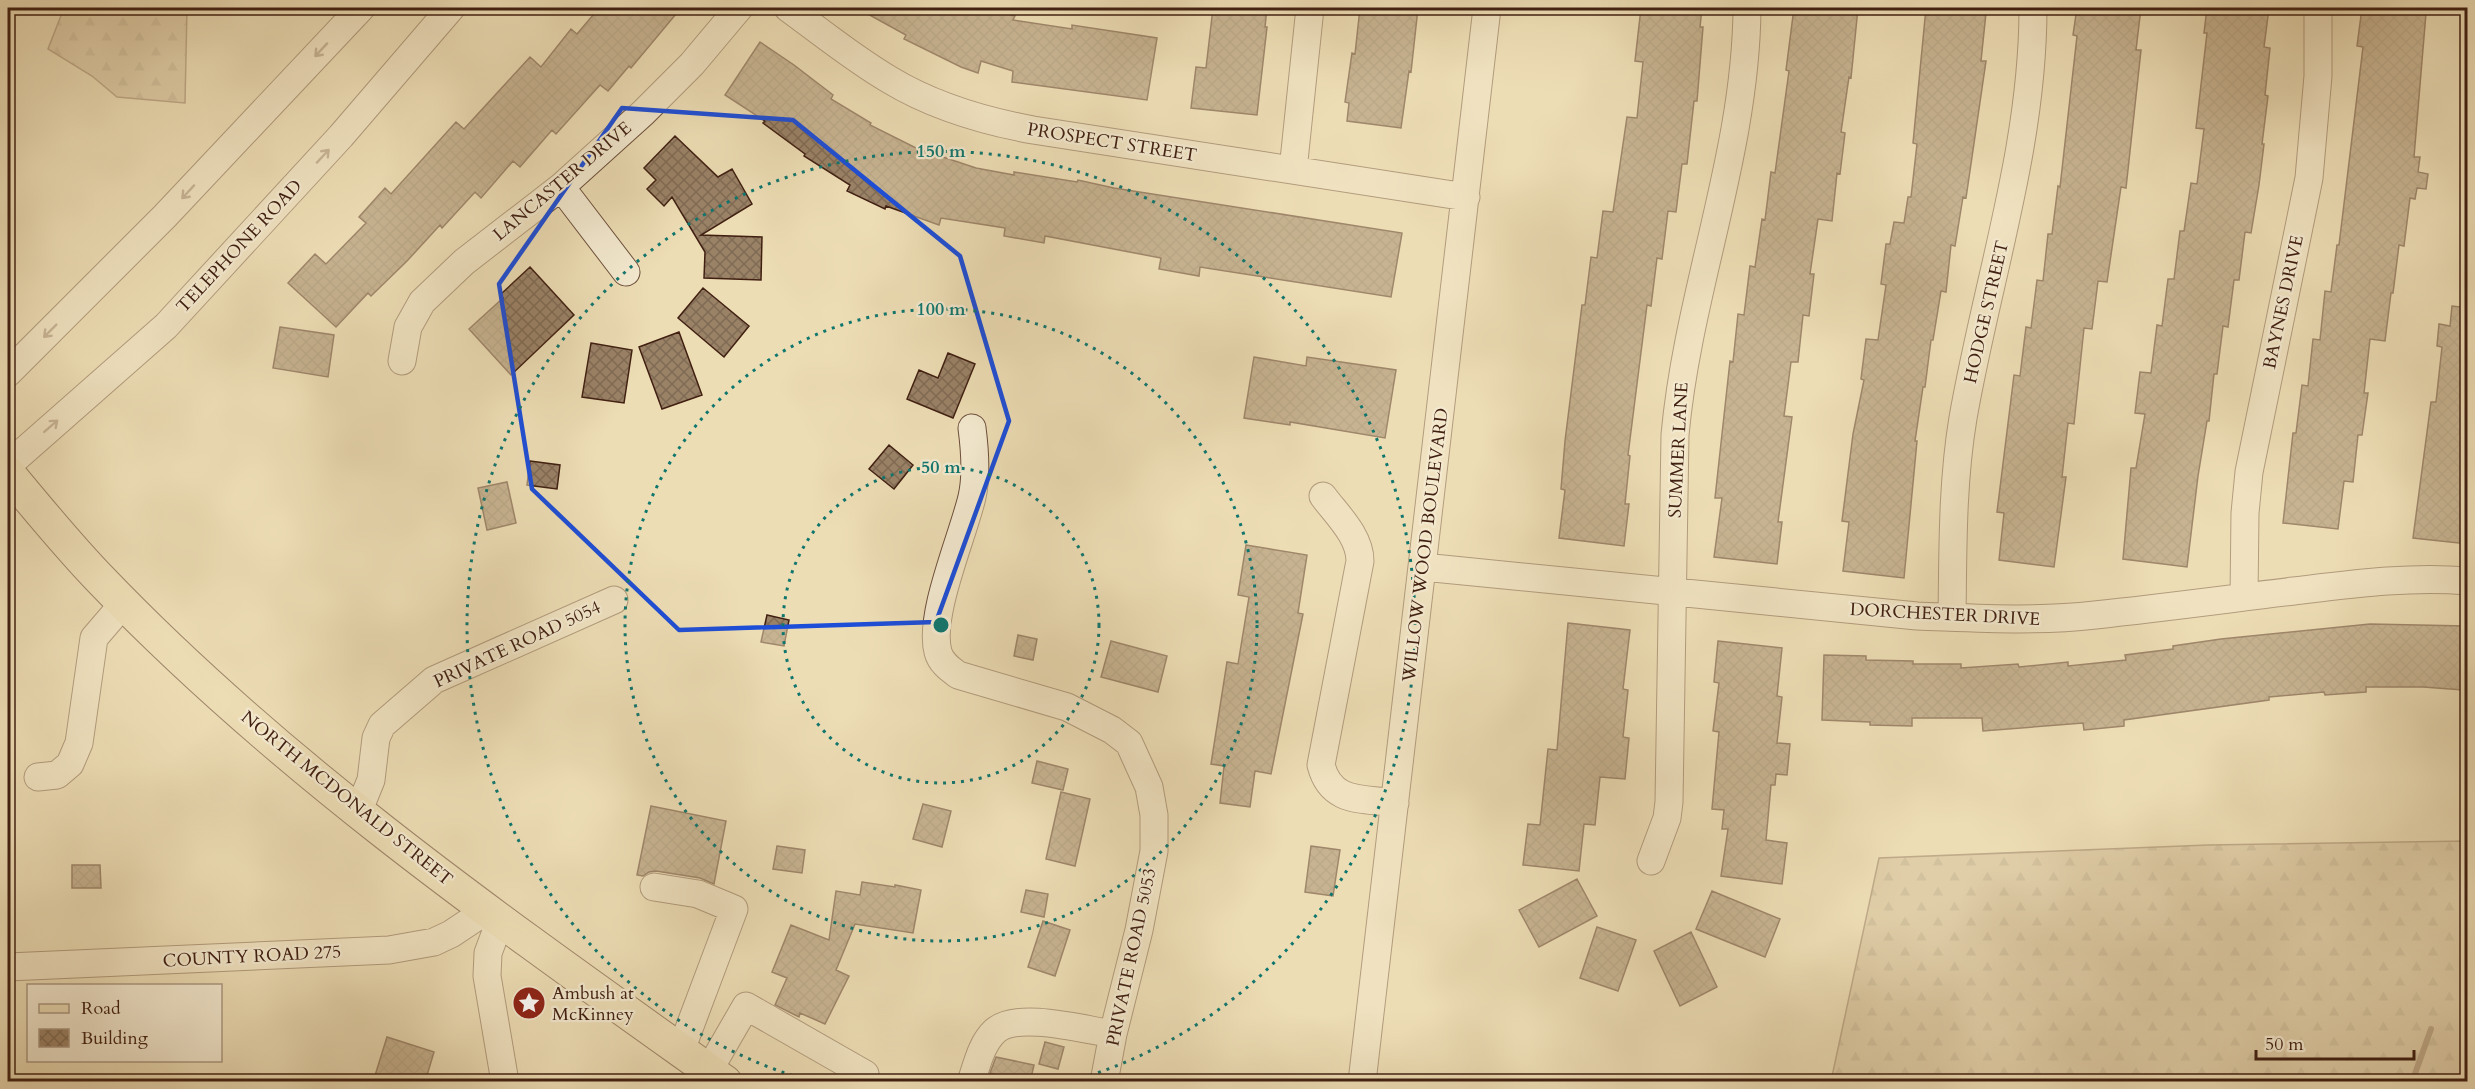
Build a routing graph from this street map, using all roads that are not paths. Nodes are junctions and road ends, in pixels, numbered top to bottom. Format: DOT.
graph roads {
  1 [pos="361,8"];
  2 [pos="451,8"];
  3 [pos="739,8"];
  4 [pos="788,8"];
  5 [pos="1310,8"];
  6 [pos="1487,8"];
  7 [pos="1748,8"];
  8 [pos="2033,8"];
  9 [pos="2318,8"];
  10 [pos="1293,170"];
  11 [pos="561,187"];
  12 [pos="1466,197"];
  13 [pos="626,272"];
  14 [pos="402,361"];
  15 [pos="8,373"];
  16 [pos="972,428"];
  17 [pos="8,465"];
  18 [pos="8,472"];
  19 [pos="1323,496"];
  20 [pos="1422,567"];
  21 [pos="2468,581"];
  22 [pos="1672,593"];
  23 [pos="2244,597"];
  24 [pos="614,600"];
  25 [pos="124,603"];
  26 [pos="1953,617"];
  27 [pos="38,777"];
  28 [pos="1395,803"];
  29 [pos="358,812"];
  30 [pos="1651,861"];
  31 [pos="654,887"];
  32 [pos="493,916"];
  33 [pos="8,967"];
  34 [pos="1113,1034"];
  35 [pos="681,1050"];
  36 [pos="865,1074"];
  37 [pos="717,1076"];
  38 [pos="506,1082"];
  39 [pos="971,1082"];
  40 [pos="1104,1082"];
  41 [pos="1362,1082"];
  1 -- 15 [label="street, one-way"];
  17 -- 2 [label="street, TELEPHONE ROAD, one-way"];
  3 -- 11 [label="street, LANCASTER DRIVE"];
  4 -- 10 [label="street, PROSPECT STREET"];
  5 -- 10 [label="street"];
  6 -- 12 [label="street, WILLOW WOOD BOULEVARD"];
  7 -- 22 [label="street, SUMMER LANE"];
  8 -- 26 [label="street, HODGE STREET"];
  9 -- 23 [label="street, BAYNES DRIVE"];
  10 -- 12 [label="street, PROSPECT STREET"];
  11 -- 13 [label="street"];
  11 -- 14 [label="street, LANCASTER DRIVE"];
  12 -- 20 [label="street, WILLOW WOOD BOULEVARD"];
  16 -- 34 [label="street, PRIVATE ROAD 5053"];
  18 -- 25 [label="main road, NORTH MCDONALD STREET"];
  19 -- 28 [label="street"];
  20 -- 22 [label="street, DORCHESTER DRIVE"];
  20 -- 28 [label="street, WILLOW WOOD BOULEVARD"];
  21 -- 23 [label="street, DORCHESTER DRIVE"];
  22 -- 26 [label="street, DORCHESTER DRIVE"];
  22 -- 30 [label="street, SUMMER LANE"];
  23 -- 26 [label="street, DORCHESTER DRIVE"];
  24 -- 29 [label="street, PRIVATE ROAD 5054"];
  25 -- 27 [label="street"];
  25 -- 29 [label="main road, NORTH MCDONALD STREET"];
  28 -- 41 [label="street, WILLOW WOOD BOULEVARD"];
  29 -- 32 [label="main road, NORTH MCDONALD STREET"];
  31 -- 35 [label="street"];
  32 -- 33 [label="street, COUNTY ROAD 275"];
  32 -- 35 [label="main road, NORTH MCDONALD STREET"];
  32 -- 38 [label="street"];
  34 -- 39 [label="street"];
  34 -- 40 [label="street, PRIVATE ROAD 5053"];
  35 -- 37 [label="main road, NORTH MCDONALD STREET"];
  36 -- 37 [label="street"];
}
